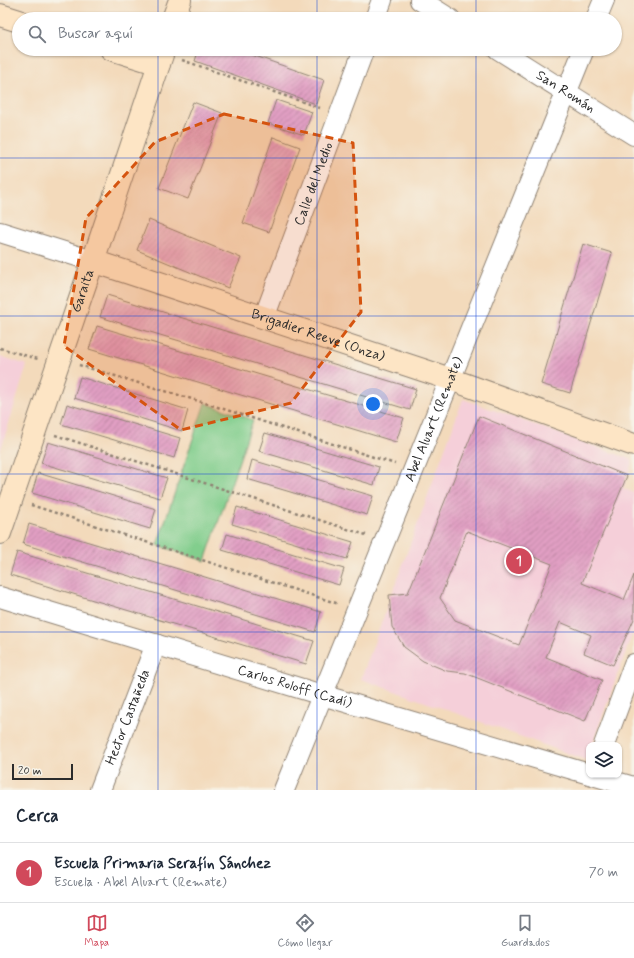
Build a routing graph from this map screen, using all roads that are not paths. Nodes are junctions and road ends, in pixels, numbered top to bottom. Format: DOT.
graph roads {
  1 [pos="180,0"];
  2 [pos="382,0"];
  3 [pos="420,0"];
  4 [pos="604,0"];
  5 [pos="176,12"];
  6 [pos="378,12"];
  7 [pos="439,12"];
  8 [pos="599,12"];
  9 [pos="0,15"];
  10 [pos="12,19"];
  11 [pos="162,56"];
  12 [pos="361,56"];
  13 [pos="509,56"];
  14 [pos="581,56"];
  15 [pos="567,92"];
  16 [pos="634,135"];
  17 [pos="0,232"];
  18 [pos="93,261"];
  19 [pos="264,318"];
  20 [pos="450,379"];
  21 [pos="634,445"];
  22 [pos="0,533"];
  23 [pos="0,597"];
  24 [pos="156,644"];
  25 [pos="634,664"];
  26 [pos="322,695"];
  27 [pos="605,742"];
  28 [pos="586,774"];
  29 [pos="590,778"];
  30 [pos="601,778"];
  31 [pos="634,788"];
  32 [pos="100,790"];
  33 [pos="284,790"];
  34 [pos="587,790"];
  1 -- 5 [label="street"];
  2 -- 6 [label="street"];
  3 -- 7 [label="street"];
  4 -- 8 [label="street"];
  9 -- 10 [label="street"];
  11 -- 18 [label="street, Garaita"];
  12 -- 19 [label="street, Calle del Medio"];
  13 -- 15 [label="street, San Román"];
  14 -- 15 [label="street, Abel Aluart (Remate)"];
  15 -- 16 [label="street, San Román"];
  15 -- 20 [label="street, Abel Aluart (Remate)"];
  17 -- 18 [label="street, Brigadier Reeve (Onza)"];
  18 -- 19 [label="street, Brigadier Reeve (Onza)"];
  18 -- 22 [label="street, Garaita"];
  19 -- 20 [label="street, Brigadier Reeve (Onza)"];
  20 -- 21 [label="street, Brigadier Reeve (Onza)"];
  20 -- 26 [label="street, Abel Aluart (Remate)"];
  23 -- 24 [label="street, Carlos Roloff (Cadí)"];
  24 -- 26 [label="street, Carlos Roloff (Cadí)"];
  24 -- 32 [label="street, Hector Castañeda"];
  25 -- 27 [label="street"];
  26 -- 28 [label="street, Carlos Roloff (Cadí)"];
  26 -- 33 [label="street, Abel Aluart (Remate)"];
  29 -- 34 [label="street"];
  30 -- 31 [label="street, Carlos Roloff (Cadí)"];
}
